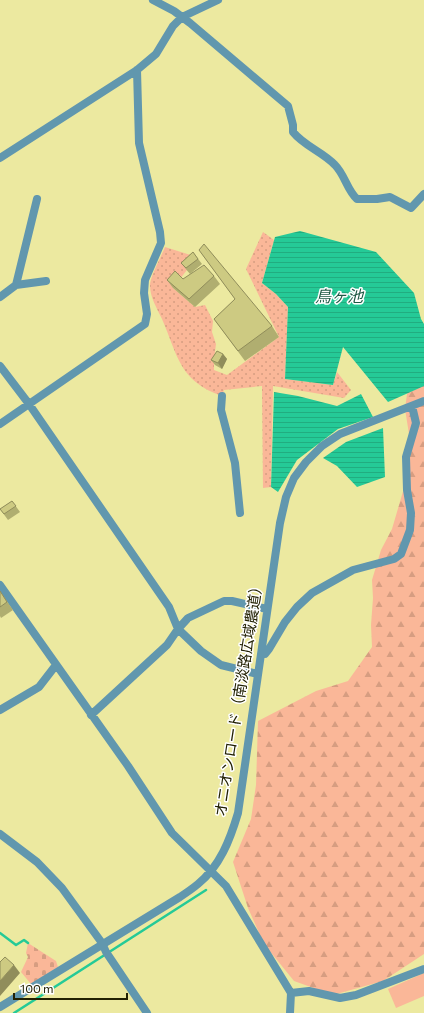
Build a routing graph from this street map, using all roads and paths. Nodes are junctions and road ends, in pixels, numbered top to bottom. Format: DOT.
graph roads {
  1 [pos="153,0"];
  2 [pos="218,0"];
  3 [pos="182,17"];
  4 [pos="137,70"];
  5 [pos="0,158"];
  6 [pos="424,194"];
  7 [pos="37,199"];
  8 [pos="46,281"];
  9 [pos="16,285"];
  10 [pos="0,297"];
  11 [pos="0,366"];
  12 [pos="222,396"];
  13 [pos="424,401"];
  14 [pos="29,404"];
  15 [pos="412,406"];
  16 [pos="0,424"];
  17 [pos="240,513"];
  18 [pos="0,585"];
  19 [pos="267,609"];
  20 [pos="178,629"];
  21 [pos="261,654"];
  22 [pos="56,665"];
  23 [pos="258,674"];
  24 [pos="0,710"];
  25 [pos="91,715"];
  26 [pos="0,834"];
  27 [pos="212,870"];
  28 [pos="102,943"];
  29 [pos="424,969"];
  30 [pos="291,993"];
  31 [pos="0,1007"];
  32 [pos="147,1013"];
  33 [pos="290,1013"];
  1 -- 3 [label="street"];
  2 -- 3 [label="street"];
  3 -- 4 [label="street"];
  3 -- 6 [label="street"];
  4 -- 5 [label="street"];
  4 -- 14 [label="street"];
  7 -- 9 [label="street"];
  8 -- 9 [label="street"];
  9 -- 10 [label="street"];
  11 -- 14 [label="street"];
  12 -- 17 [label="street"];
  13 -- 15 [label="street, オニオンロード（南淡路広域農道）"];
  14 -- 16 [label="street"];
  14 -- 20 [label="street"];
  15 -- 19 [label="street, オニオンロード（南淡路広域農道）"];
  15 -- 21 [label="street"];
  18 -- 22 [label="street"];
  19 -- 20 [label="street"];
  19 -- 21 [label="street, オニオンロード（南淡路広域農道）"];
  20 -- 23 [label="street"];
  20 -- 25 [label="street"];
  21 -- 23 [label="street, オニオンロード（南淡路広域農道）"];
  22 -- 24 [label="street"];
  22 -- 25 [label="street"];
  23 -- 27 [label="street, オニオンロード（南淡路広域農道）"];
  25 -- 27 [label="street"];
  26 -- 28 [label="street"];
  27 -- 28 [label="street, オニオンロード（南淡路広域農道）"];
  27 -- 30 [label="street"];
  28 -- 31 [label="street, オニオンロード（南淡路広域農道）"];
  28 -- 32 [label="street"];
  29 -- 30 [label="street"];
  30 -- 33 [label="street"];
}
